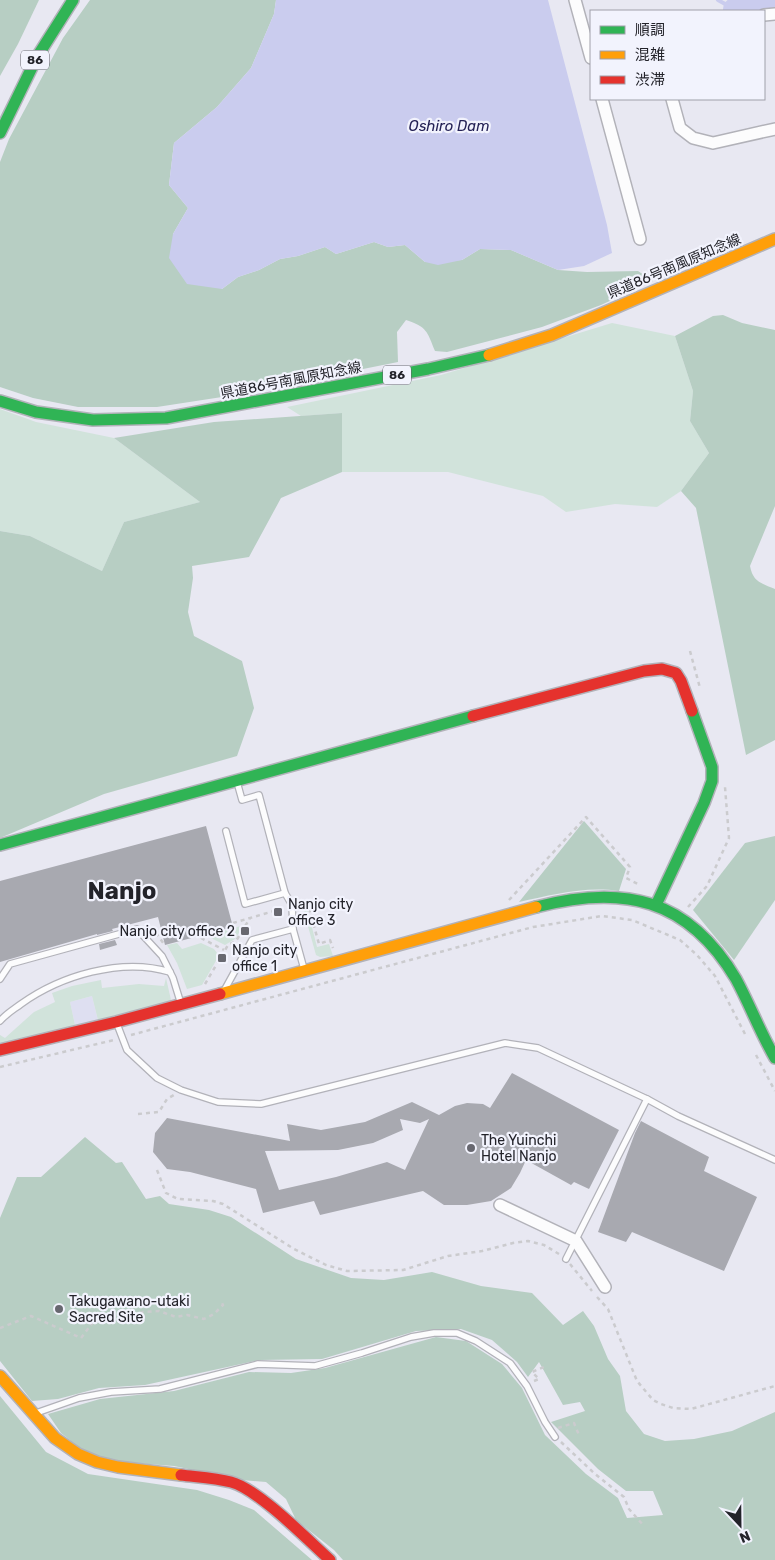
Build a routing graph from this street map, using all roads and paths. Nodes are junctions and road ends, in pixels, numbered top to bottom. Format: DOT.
graph roads {
  1 [pos="72,0"];
  2 [pos="576,0"];
  3 [pos="590,54"];
  4 [pos="602,100"];
  5 [pos="672,100"];
  6 [pos="2,128"];
  7 [pos="775,129"];
  8 [pos="640,239"];
  9 [pos="775,239"];
  10 [pos="0,400"];
  11 [pos="690,651"];
  12 [pos="700,688"];
  13 [pos="724,778"];
  14 [pos="236,781"];
  15 [pos="226,831"];
  16 [pos="0,845"];
  17 [pos="285,893"];
  18 [pos="658,901"];
  19 [pos="500,903"];
  20 [pos="292,906"];
  21 [pos="685,909"];
  22 [pos="250,918"];
  23 [pos="233,923"];
  24 [pos="293,929"];
  25 [pos="156,933"];
  26 [pos="201,938"];
  27 [pos="167,948"];
  28 [pos="224,950"];
  29 [pos="334,951"];
  30 [pos="305,971"];
  31 [pos="170,972"];
  32 [pos="0,979"];
  33 [pos="203,988"];
  34 [pos="223,994"];
  35 [pos="181,1004"];
  36 [pos="0,1021"];
  37 [pos="116,1022"];
  38 [pos="122,1038"];
  39 [pos="747,1038"];
  40 [pos="0,1050"];
  41 [pos="756,1055"];
  42 [pos="775,1058"];
  43 [pos="0,1067"];
  44 [pos="775,1091"];
  45 [pos="167,1099"];
  46 [pos="646,1099"];
  47 [pos="138,1114"];
  48 [pos="775,1160"];
  49 [pos="157,1170"];
  50 [pos="500,1205"];
  51 [pos="576,1241"];
  52 [pos="566,1259"];
  53 [pos="605,1287"];
  54 [pos="221,1301"];
  55 [pos="0,1328"];
  56 [pos="544,1367"];
  57 [pos="0,1376"];
  58 [pos="533,1382"];
  59 [pos="775,1386"];
  60 [pos="35,1414"];
  61 [pos="558,1428"];
  62 [pos="579,1436"];
  63 [pos="555,1437"];
  64 [pos="644,1526"];
  65 [pos="330,1560"];
  1 -- 6 [label="main road, 86"];
  2 -- 3 [label="street"];
  4 -- 8 [label="street"];
  5 -- 7 [label="street"];
  9 -- 10 [label="main road, 県道86号南風原知念線 / 86"];
  11 -- 12 [label="path"];
  13 -- 21 [label="path"];
  14 -- 16 [label="main road"];
  14 -- 17 [label="lane"];
  14 -- 18 [label="main road"];
  15 -- 17 [label="lane"];
  17 -- 20 [label="lane"];
  18 -- 19 [label="path"];
  18 -- 30 [label="main road"];
  18 -- 42 [label="main road"];
  20 -- 23 [label="path"];
  20 -- 24 [label="lane"];
  20 -- 29 [label="path"];
  22 -- 28 [label="path"];
  24 -- 30 [label="lane"];
  24 -- 34 [label="lane"];
  25 -- 27 [label="path"];
  26 -- 28 [label="path"];
  28 -- 33 [label="path"];
  30 -- 34 [label="main road"];
  31 -- 32 [label="lane"];
  31 -- 35 [label="lane"];
  31 -- 36 [label="lane"];
  34 -- 35 [label="main road"];
  35 -- 37 [label="main road"];
  37 -- 38 [label="lane"];
  37 -- 40 [label="main road"];
  38 -- 39 [label="path"];
  38 -- 43 [label="path"];
  38 -- 46 [label="lane"];
  41 -- 44 [label="path"];
  45 -- 47 [label="path"];
  46 -- 48 [label="lane"];
  46 -- 51 [label="lane"];
  49 -- 52 [label="path"];
  50 -- 51 [label="street"];
  51 -- 52 [label="lane"];
  51 -- 53 [label="street"];
  52 -- 59 [label="path"];
  54 -- 55 [label="path"];
  56 -- 58 [label="path"];
  57 -- 60 [label="main road"];
  60 -- 63 [label="lane"];
  60 -- 65 [label="main road"];
  61 -- 62 [label="path"];
  63 -- 64 [label="path"];
}
